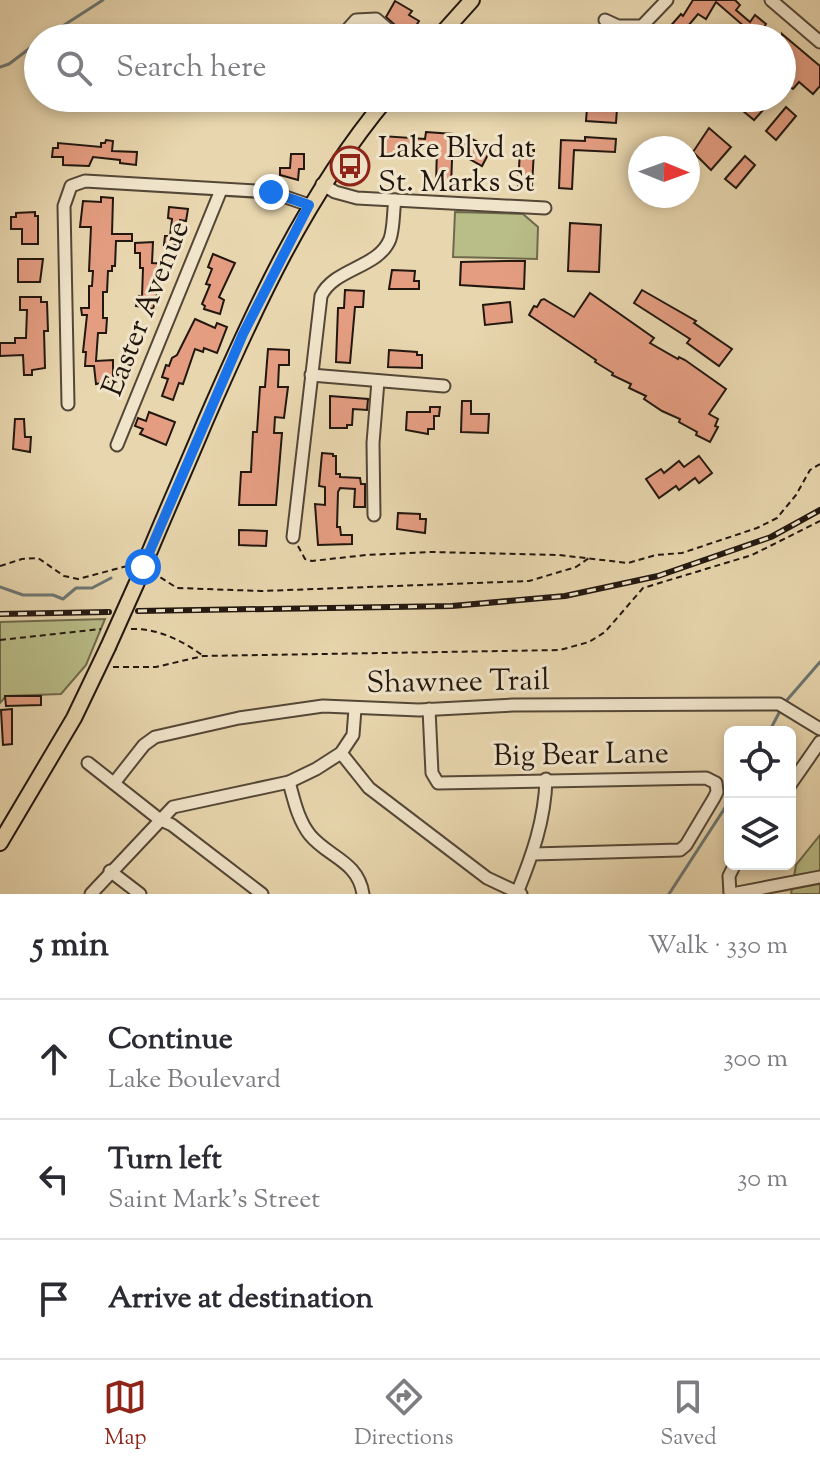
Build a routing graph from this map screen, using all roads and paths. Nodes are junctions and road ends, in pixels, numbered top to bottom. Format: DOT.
graph roads {
  1 [pos="472,0"];
  2 [pos="667,0"];
  3 [pos="771,0"];
  4 [pos="605,20"];
  5 [pos="352,24"];
  6 [pos="382,24"];
  7 [pos="451,24"];
  8 [pos="616,24"];
  9 [pos="647,24"];
  10 [pos="820,42"];
  11 [pos="376,112"];
  12 [pos="322,184"];
  13 [pos="221,190"];
  14 [pos="395,200"];
  15 [pos="309,205"];
  16 [pos="545,208"];
  17 [pos="311,375"];
  18 [pos="378,381"];
  19 [pos="444,386"];
  20 [pos="68,404"];
  21 [pos="117,445"];
  22 [pos="820,464"];
  23 [pos="374,515"];
  24 [pos="820,521"];
  25 [pos="293,537"];
  26 [pos="589,558"];
  27 [pos="0,566"];
  28 [pos="140,573"];
  29 [pos="101,629"];
  30 [pos="131,629"];
  31 [pos="0,640"];
  32 [pos="203,656"];
  33 [pos="100,664"];
  34 [pos="355,709"];
  35 [pos="429,709"];
  36 [pos="820,729"];
  37 [pos="819,747"];
  38 [pos="341,753"];
  39 [pos="88,763"];
  40 [pos="796,777"];
  41 [pos="546,779"];
  42 [pos="289,782"];
  43 [pos="114,783"];
  44 [pos="159,819"];
  45 [pos="0,843"];
  46 [pos="533,854"];
  47 [pos="732,870"];
  48 [pos="110,871"];
  49 [pos="820,877"];
  50 [pos="91,894"];
  51 [pos="140,894"];
  52 [pos="262,894"];
  53 [pos="363,894"];
  54 [pos="519,894"];
  55 [pos="731,894"];
  1 -- 7 [label="main road"];
  2 -- 9 [label="street"];
  3 -- 10 [label="street"];
  4 -- 8 [label="street"];
  5 -- 6 [label="street"];
  11 -- 12 [label="main road"];
  12 -- 14 [label="street"];
  12 -- 15 [label="main road"];
  13 -- 15 [label="street"];
  13 -- 20 [label="street"];
  13 -- 21 [label="street, Easter Avenue"];
  14 -- 16 [label="street"];
  14 -- 17 [label="street"];
  15 -- 28 [label="main road"];
  17 -- 18 [label="street"];
  17 -- 25 [label="street"];
  18 -- 19 [label="street"];
  18 -- 23 [label="street"];
  22 -- 26 [label="path"];
  24 -- 32 [label="path"];
  25 -- 26 [label="path"];
  26 -- 28 [label="path"];
  27 -- 28 [label="path"];
  28 -- 33 [label="main road, bridge"];
  29 -- 31 [label="path"];
  30 -- 32 [label="path"];
  32 -- 33 [label="path"];
  33 -- 45 [label="main road"];
  34 -- 35 [label="street, Shawnee Trail"];
  34 -- 38 [label="street"];
  34 -- 43 [label="street, Shawnee Trail"];
  35 -- 36 [label="street, Shawnee Trail"];
  35 -- 41 [label="street, Big Bear Lane"];
  37 -- 40 [label="street"];
  38 -- 42 [label="street"];
  38 -- 54 [label="street"];
  39 -- 43 [label="street"];
  41 -- 46 [label="street"];
  41 -- 46 [label="street, Big Bear Lane"];
  42 -- 44 [label="street"];
  42 -- 53 [label="street"];
  43 -- 44 [label="street"];
  44 -- 48 [label="street"];
  44 -- 52 [label="street"];
  46 -- 54 [label="street"];
  47 -- 55 [label="street"];
  48 -- 50 [label="street"];
  48 -- 51 [label="street"];
  49 -- 55 [label="street"];
}
